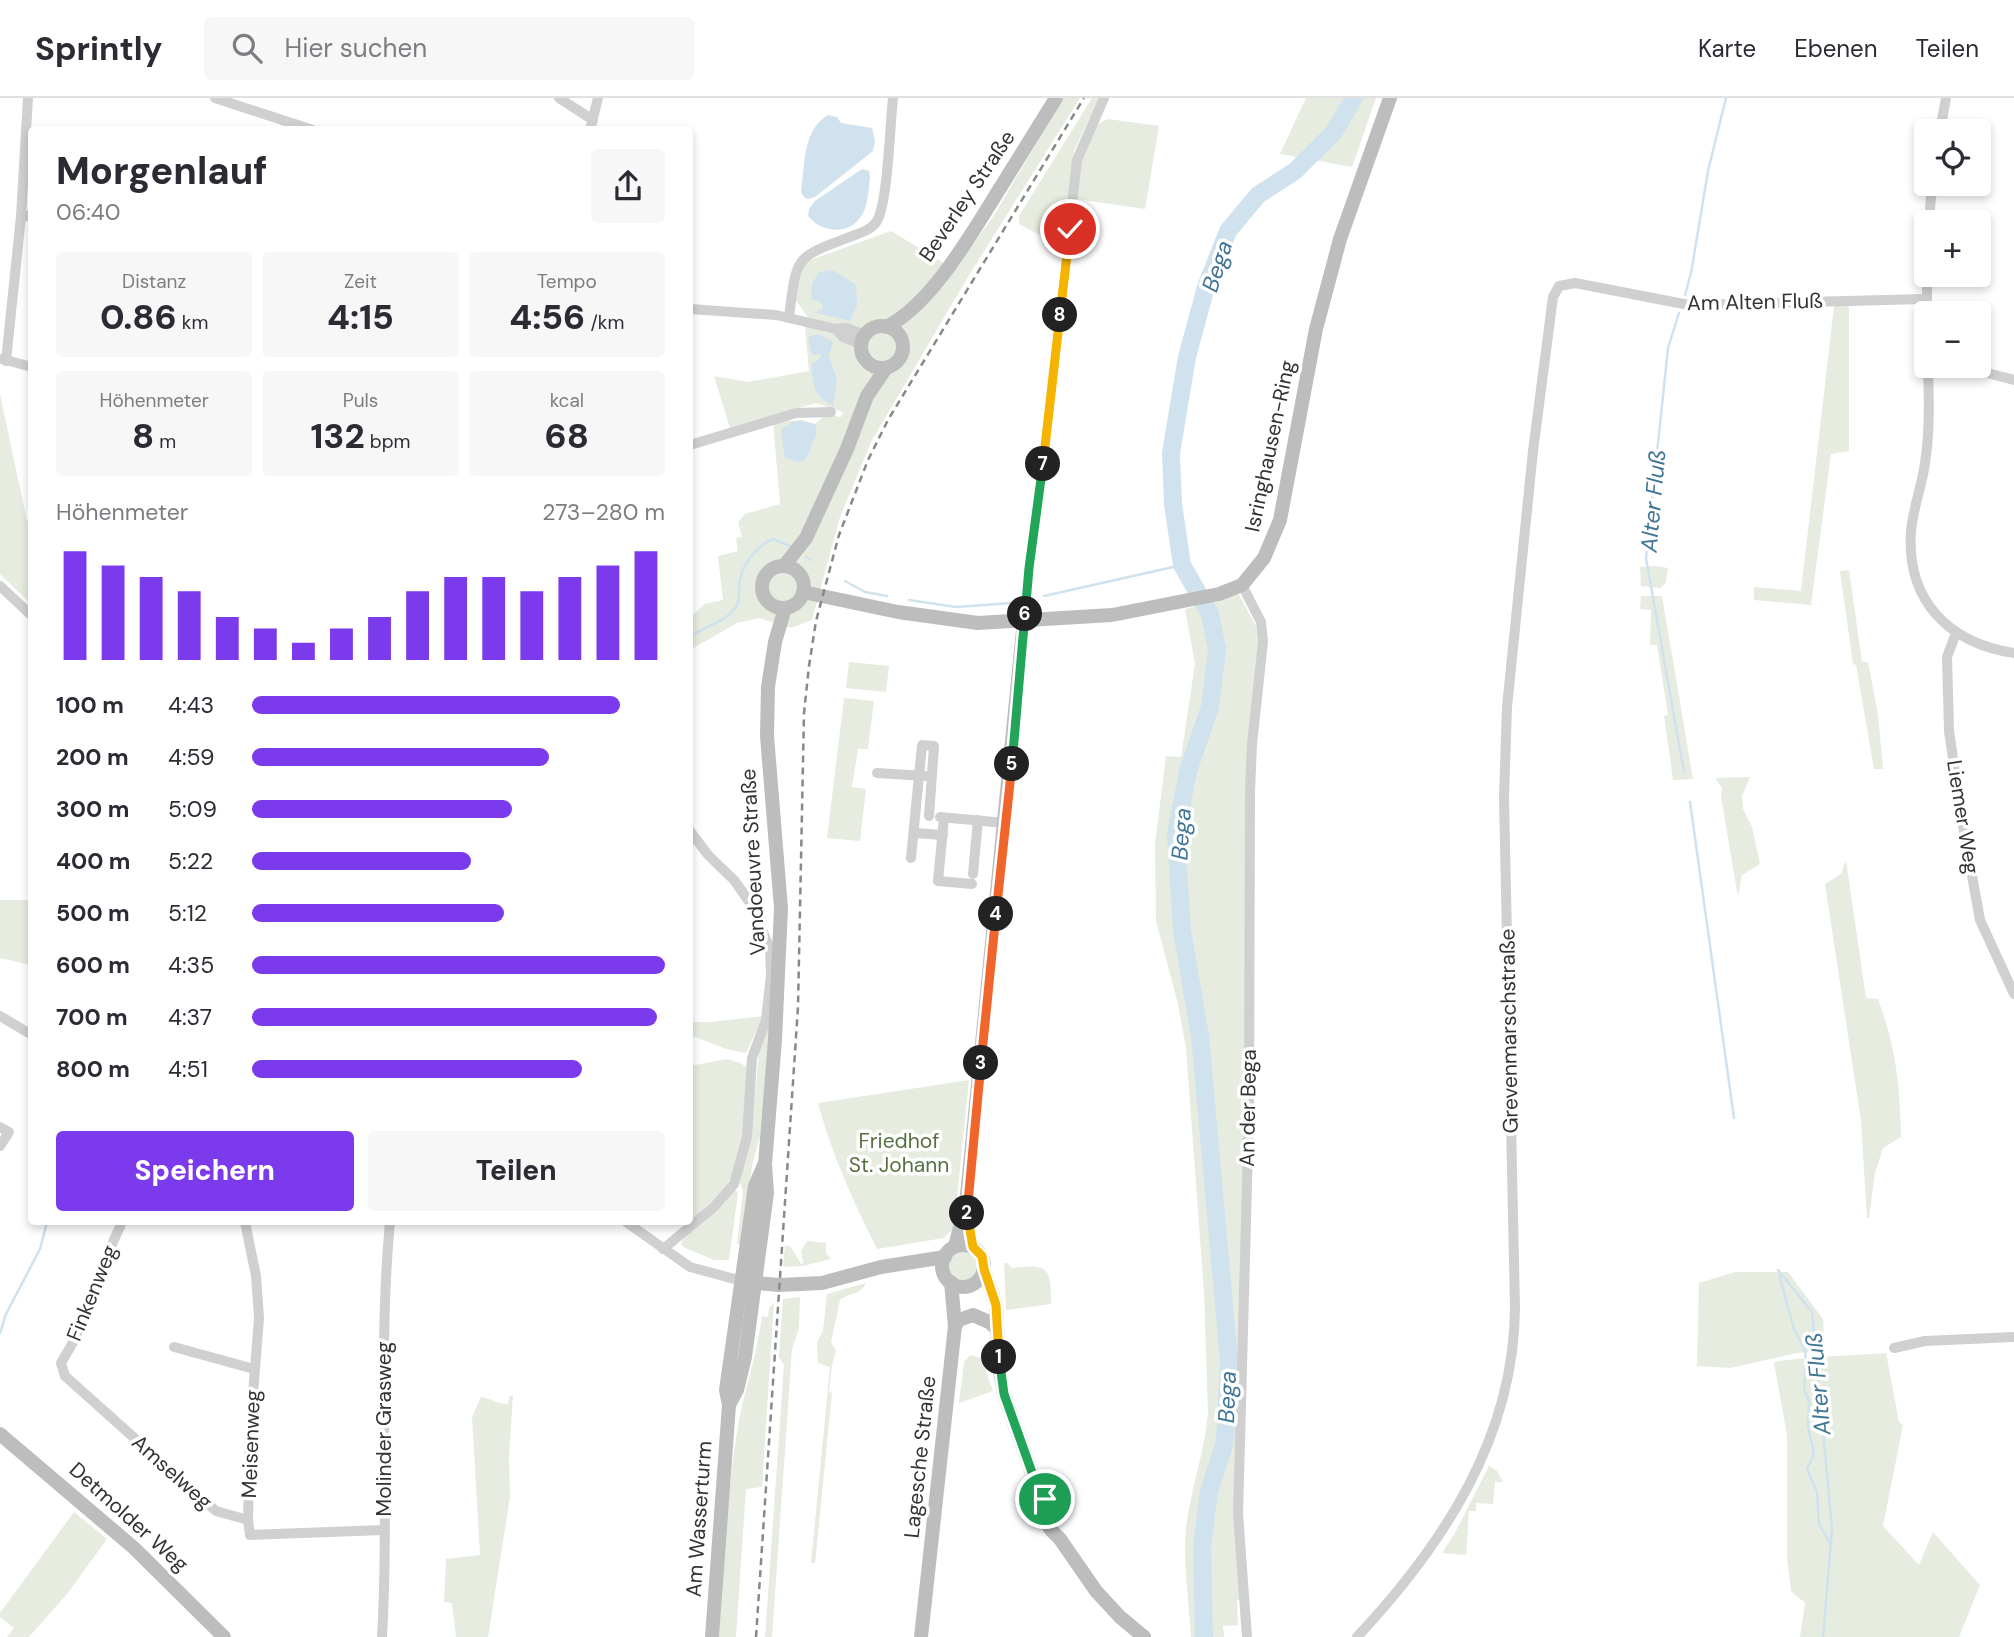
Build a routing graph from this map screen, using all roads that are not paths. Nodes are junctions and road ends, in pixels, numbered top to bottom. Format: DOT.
graph roads {
  1 [pos="28,98"];
  2 [pos="215,98"];
  3 [pos="558,98"];
  4 [pos="598,98"];
  5 [pos="893,98"];
  6 [pos="1056,98"];
  7 [pos="1104,98"];
  8 [pos="1390,98"];
  9 [pos="1946,98"];
  10 [pos="1942,119"];
  11 [pos="592,125"];
  12 [pos="301,126"];
  13 [pos="26,216"];
  14 [pos="1926,287"];
  15 [pos="1926,299"];
  16 [pos="693,309"];
  17 [pos="908,314"];
  18 [pos="789,317"];
  19 [pos="886,327"];
  20 [pos="902,339"];
  21 [pos="863,340"];
  22 [pos="3,360"];
  23 [pos="868,363"];
  24 [pos="28,366"];
  25 [pos="886,368"];
  26 [pos="1991,374"];
  27 [pos="1928,378"];
  28 [pos="2014,380"];
  29 [pos="1541,382"];
  30 [pos="867,396"];
  31 [pos="831,412"];
  32 [pos="693,445"];
  33 [pos="806,538"];
  34 [pos="784,566"];
  35 [pos="800,575"];
  36 [pos="1242,585"];
  37 [pos="0,586"];
  38 [pos="803,592"];
  39 [pos="768,601"];
  40 [pos="785,608"];
  41 [pos="28,612"];
  42 [pos="1024,620"];
  43 [pos="1956,633"];
  44 [pos="775,642"];
  45 [pos="2014,653"];
  46 [pos="877,773"];
  47 [pos="920,775"];
  48 [pos="932,776"];
  49 [pos="917,815"];
  50 [pos="929,816"];
  51 [pos="944,818"];
  52 [pos="978,820"];
  53 [pos="1005,823"];
  54 [pos="914,832"];
  55 [pos="693,835"];
  56 [pos="943,835"];
  57 [pos="911,858"];
  58 [pos="2014,994"];
  59 [pos="0,1016"];
  60 [pos="28,1033"];
  61 [pos="0,1126"];
  62 [pos="0,1146"];
  63 [pos="966,1205"];
  64 [pos="693,1224"];
  65 [pos="121,1225"];
  66 [pos="246,1225"];
  67 [pos="390,1225"];
  68 [pos="630,1225"];
  69 [pos="692,1225"];
  70 [pos="973,1247"];
  71 [pos="663,1249"];
  72 [pos="950,1252"];
  73 [pos="906,1265"];
  74 [pos="984,1269"];
  75 [pos="947,1278"];
  76 [pos="749,1282"];
  77 [pos="970,1286"];
  78 [pos="997,1313"];
  79 [pos="957,1323"];
  80 [pos="997,1329"];
  81 [pos="2014,1337"];
  82 [pos="174,1347"];
  83 [pos="1894,1348"];
  84 [pos="61,1363"];
  85 [pos="254,1369"];
  86 [pos="0,1434"];
  87 [pos="248,1520"];
  88 [pos="384,1530"];
  89 [pos="224,1637"];
  90 [pos="382,1637"];
  91 [pos="712,1637"];
  92 [pos="921,1637"];
  93 [pos="1144,1637"];
  94 [pos="1247,1637"];
  95 [pos="1357,1637"];
  1 -- 13 [label="street"];
  2 -- 12 [label="street"];
  3 -- 11 [label="street"];
  4 -- 11 [label="street"];
  5 -- 18 [label="street"];
  6 -- 17 [label="street, Beverley Straße"];
  7 -- 42 [label="street"];
  8 -- 36 [label="street, Isringhausen-Ring"];
  9 -- 10 [label="street"];
  13 -- 22 [label="street"];
  14 -- 15 [label="street"];
  15 -- 29 [label="street, Am Alten Fluß"];
  16 -- 18 [label="street"];
  17 -- 19 [label="street"];
  17 -- 20 [label="street"];
  18 -- 21 [label="street"];
  19 -- 20 [label="street"];
  19 -- 21 [label="street"];
  20 -- 25 [label="street"];
  21 -- 23 [label="street"];
  22 -- 24 [label="street"];
  23 -- 25 [label="street"];
  23 -- 30 [label="street"];
  25 -- 30 [label="street"];
  26 -- 28 [label="street"];
  27 -- 43 [label="street"];
  29 -- 95 [label="street, Grevenmarschstraße"];
  30 -- 33 [label="street"];
  31 -- 32 [label="street"];
  33 -- 34 [label="street"];
  33 -- 35 [label="street"];
  34 -- 35 [label="street"];
  34 -- 39 [label="street"];
  35 -- 38 [label="street"];
  36 -- 42 [label="street, Isringhausen-Ring"];
  36 -- 94 [label="street, An der Bega"];
  37 -- 41 [label="street"];
  38 -- 40 [label="street"];
  38 -- 42 [label="street"];
  39 -- 40 [label="street"];
  39 -- 44 [label="street, Vandoeuvre Straße"];
  40 -- 44 [label="street, Vandoeuvre Straße"];
  42 -- 53 [label="street"];
  43 -- 45 [label="street"];
  43 -- 58 [label="street, Liemer Weg"];
  44 -- 76 [label="street, Vandoeuvre Straße"];
  46 -- 47 [label="street"];
  47 -- 48 [label="street"];
  47 -- 48 [label="street"];
  47 -- 49 [label="street"];
  48 -- 50 [label="street"];
  49 -- 50 [label="street"];
  49 -- 54 [label="street"];
  50 -- 51 [label="street"];
  51 -- 52 [label="street"];
  51 -- 56 [label="street"];
  52 -- 53 [label="street"];
  52 -- 56 [label="street"];
  53 -- 63 [label="street"];
  54 -- 56 [label="street"];
  54 -- 57 [label="street"];
  55 -- 64 [label="street"];
  59 -- 60 [label="street"];
  61 -- 62 [label="street"];
  63 -- 70 [label="street"];
  63 -- 72 [label="street"];
  65 -- 84 [label="street, Finkenweg"];
  66 -- 85 [label="street, Meisenweg"];
  67 -- 88 [label="street, Molinder Grasweg"];
  68 -- 71 [label="street"];
  69 -- 71 [label="street"];
  70 -- 72 [label="street"];
  70 -- 74 [label="street"];
  71 -- 76 [label="street"];
  72 -- 73 [label="street"];
  72 -- 75 [label="street"];
  73 -- 75 [label="street"];
  73 -- 76 [label="street"];
  74 -- 77 [label="street"];
  74 -- 78 [label="street"];
  75 -- 77 [label="street"];
  75 -- 79 [label="street, Lagesche Straße"];
  76 -- 91 [label="street, Am Wasserturm"];
  77 -- 78 [label="street"];
  77 -- 79 [label="street, Lagesche Straße"];
  78 -- 80 [label="street"];
  79 -- 80 [label="street"];
  79 -- 92 [label="street, Lagesche Straße"];
  80 -- 93 [label="street"];
  81 -- 83 [label="street"];
  82 -- 85 [label="street, Meisenweg"];
  84 -- 87 [label="street, Amselweg"];
  85 -- 87 [label="street, Meisenweg"];
  86 -- 89 [label="street, Detmolder Weg"];
  87 -- 88 [label="street, Amselweg"];
  88 -- 90 [label="street, Molinder Grasweg"];
}
